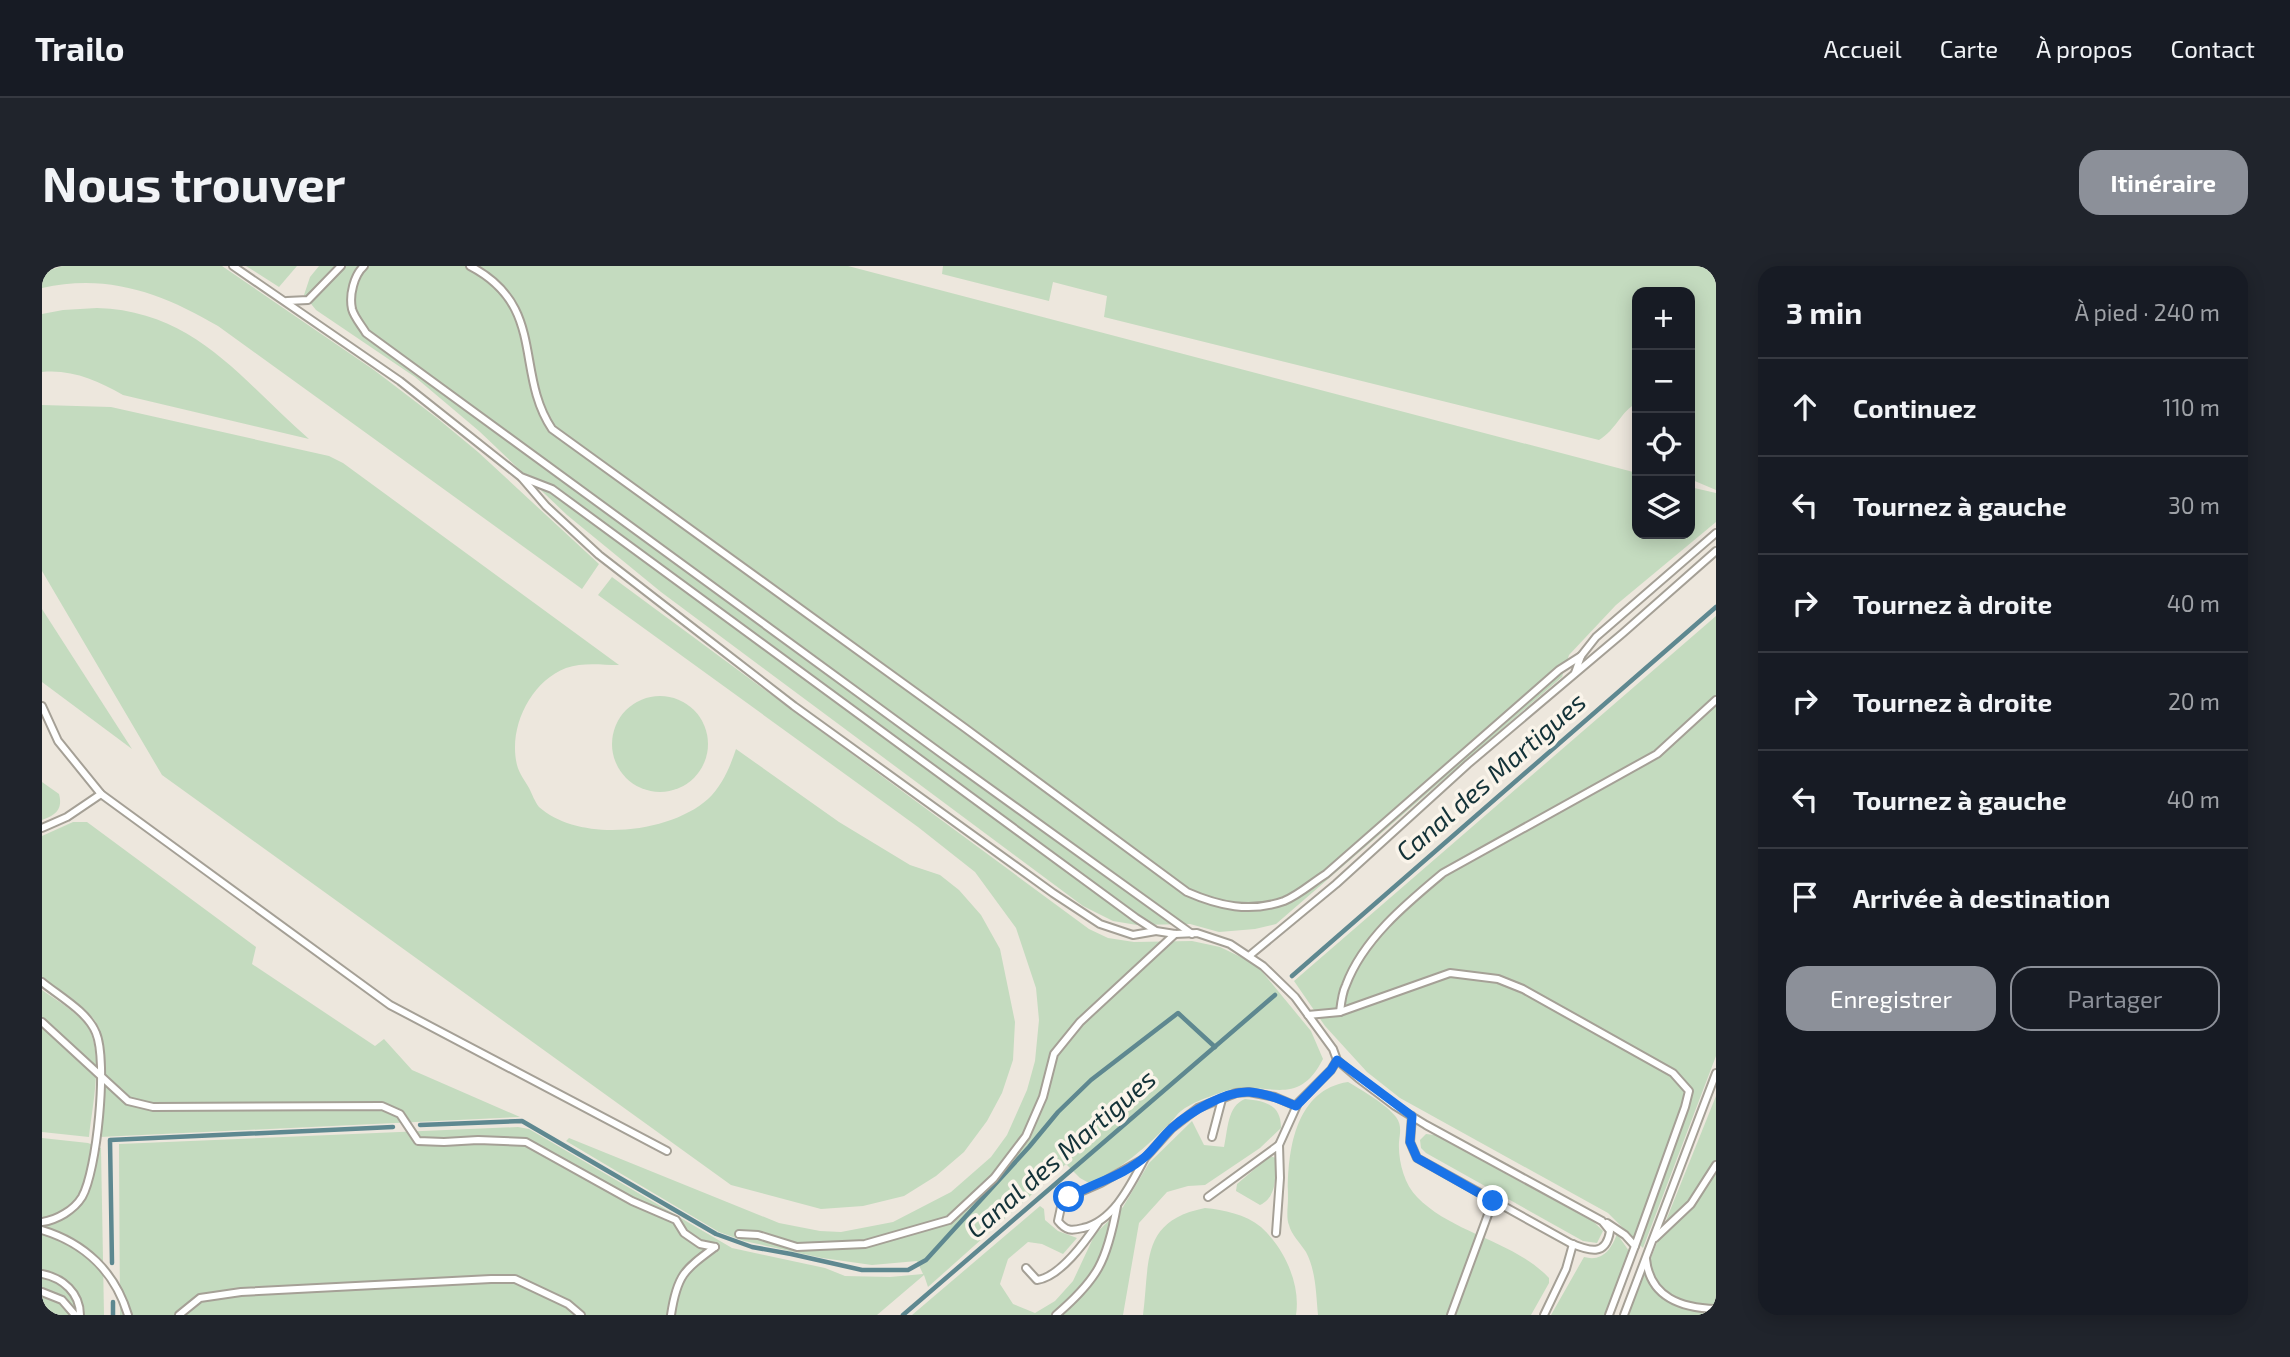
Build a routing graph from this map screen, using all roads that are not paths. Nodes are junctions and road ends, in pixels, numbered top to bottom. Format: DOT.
graph roads {
  1 [pos="233,266"];
  2 [pos="341,266"];
  3 [pos="364,266"];
  4 [pos="470,266"];
  5 [pos="285,301"];
  6 [pos="521,477"];
  7 [pos="1716,533"];
  8 [pos="1716,551"];
  9 [pos="1581,656"];
  10 [pos="1574,675"];
  11 [pos="1716,700"];
  12 [pos="42,706"];
  13 [pos="101,794"];
  14 [pos="42,828"];
  15 [pos="1156,931"];
  16 [pos="1175,934"];
  17 [pos="1192,934"];
  18 [pos="1248,956"];
  19 [pos="42,982"];
  20 [pos="1340,1012"];
  21 [pos="1308,1015"];
  22 [pos="42,1022"];
  23 [pos="1337,1060"];
  24 [pos="1716,1073"];
  25 [pos="101,1078"];
  26 [pos="1222,1099"];
  27 [pos="1296,1106"];
  28 [pos="1412,1116"];
  29 [pos="1212,1137"];
  30 [pos="1279,1145"];
  31 [pos="667,1151"];
  32 [pos="1145,1158"];
  33 [pos="1716,1166"];
  34 [pos="1208,1197"];
  35 [pos="1493,1201"];
  36 [pos="1117,1204"];
  37 [pos="1099,1220"];
  38 [pos="1602,1221"];
  39 [pos="42,1222"];
  40 [pos="42,1230"];
  41 [pos="1276,1233"];
  42 [pos="739,1234"];
  43 [pos="1652,1242"];
  44 [pos="1573,1244"];
  45 [pos="1635,1246"];
  46 [pos="1646,1257"];
  47 [pos="1026,1268"];
  48 [pos="42,1274"];
  49 [pos="42,1292"];
  50 [pos="1716,1310"];
  51 [pos="77,1315"];
  52 [pos="128,1315"];
  53 [pos="179,1315"];
  54 [pos="582,1315"];
  55 [pos="671,1315"];
  56 [pos="1056,1315"];
  57 [pos="1451,1315"];
  58 [pos="1544,1315"];
  59 [pos="1609,1315"];
  60 [pos="1624,1315"];
  1 -- 5 [label="lane"];
  2 -- 5 [label="lane"];
  3 -- 17 [label="lane"];
  4 -- 9 [label="lane"];
  5 -- 6 [label="lane"];
  6 -- 15 [label="lane"];
  6 -- 15 [label="lane"];
  7 -- 9 [label="lane"];
  8 -- 10 [label="lane"];
  9 -- 10 [label="lane"];
  10 -- 18 [label="lane"];
  11 -- 20 [label="lane"];
  12 -- 13 [label="lane"];
  13 -- 14 [label="lane"];
  13 -- 31 [label="lane"];
  15 -- 16 [label="lane"];
  16 -- 17 [label="lane"];
  16 -- 42 [label="lane"];
  17 -- 18 [label="lane"];
  18 -- 21 [label="lane"];
  19 -- 25 [label="lane"];
  20 -- 21 [label="lane"];
  20 -- 45 [label="lane"];
  21 -- 23 [label="lane"];
  22 -- 25 [label="lane"];
  23 -- 27 [label="lane"];
  23 -- 28 [label="lane"];
  24 -- 43 [label="lane"];
  25 -- 39 [label="lane"];
  25 -- 55 [label="lane"];
  26 -- 27 [label="lane"];
  26 -- 29 [label="lane"];
  26 -- 32 [label="lane"];
  27 -- 30 [label="lane"];
  28 -- 35 [label="lane"];
  28 -- 38 [label="lane"];
  30 -- 34 [label="lane"];
  30 -- 41 [label="lane"];
  32 -- 36 [label="lane"];
  32 -- 37 [label="lane"];
  33 -- 43 [label="lane"];
  35 -- 44 [label="lane"];
  35 -- 57 [label="lane"];
  36 -- 37 [label="lane"];
  36 -- 56 [label="lane"];
  37 -- 47 [label="lane"];
  38 -- 44 [label="lane"];
  38 -- 45 [label="lane"];
  40 -- 52 [label="lane"];
  43 -- 46 [label="lane"];
  44 -- 58 [label="lane"];
  45 -- 59 [label="lane"];
  46 -- 50 [label="lane"];
  46 -- 60 [label="lane"];
  48 -- 51 [label="lane"];
  49 -- 51 [label="lane"];
  53 -- 54 [label="lane"];
}
